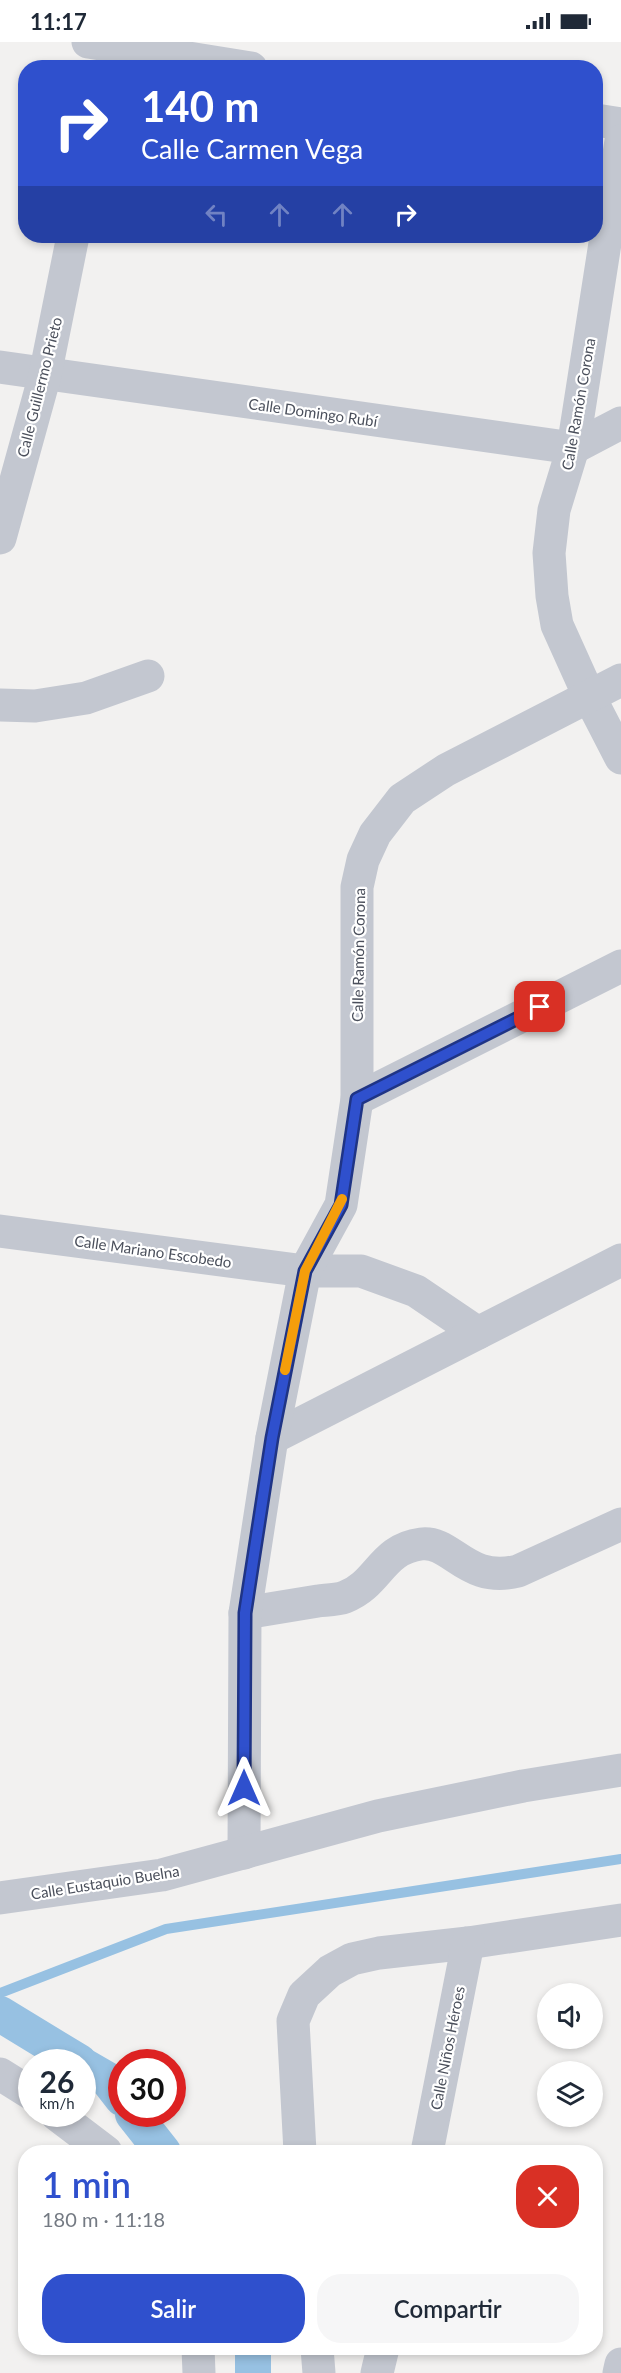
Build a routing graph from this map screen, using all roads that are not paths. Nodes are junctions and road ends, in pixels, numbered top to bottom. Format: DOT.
graph roads {
  1 [pos="105,49"];
  2 [pos="190,60"];
  3 [pos="603,121"];
  4 [pos="621,124"];
  5 [pos="621,141"];
  6 [pos="72,243"];
  7 [pos="0,367"];
  8 [pos="45,375"];
  9 [pos="621,423"];
  10 [pos="573,448"];
  11 [pos="0,538"];
  12 [pos="148,676"];
  13 [pos="621,680"];
  14 [pos="589,696"];
  15 [pos="0,705"];
  16 [pos="621,758"];
  17 [pos="621,966"];
  18 [pos="357,1099"];
  19 [pos="0,1231"];
  20 [pos="621,1260"];
  21 [pos="305,1271"];
  22 [pos="478,1333"];
  23 [pos="272,1438"];
  24 [pos="621,1524"];
  25 [pos="245,1613"];
  26 [pos="621,1770"];
  27 [pos="244,1853"];
  28 [pos="0,1898"];
  29 [pos="621,1920"];
  30 [pos="468,1943"];
  31 [pos="0,2074"];
  32 [pos="18,2084"];
  33 [pos="73,2127"];
  34 [pos="97,2145"];
  35 [pos="300,2145"];
  36 [pos="428,2145"];
  37 [pos="198,2355"];
  38 [pos="317,2355"];
  39 [pos="381,2355"];
  40 [pos="621,2364"];
  41 [pos="199,2373"];
  42 [pos="319,2373"];
  43 [pos="377,2373"];
  44 [pos="620,2373"];
  1 -- 2 [label="street"];
  3 -- 4 [label="street"];
  5 -- 10 [label="street, Calle Ramón Corona"];
  6 -- 8 [label="street, Calle Guillermo Prieto"];
  7 -- 8 [label="street, Calle Domingo Rubí"];
  8 -- 10 [label="street, Calle Domingo Rubí"];
  8 -- 11 [label="street, Calle Guillermo Prieto"];
  9 -- 10 [label="street"];
  10 -- 14 [label="street, Calle Ramón Corona"];
  12 -- 15 [label="street"];
  13 -- 14 [label="street"];
  14 -- 16 [label="street"];
  14 -- 18 [label="street, Calle Ramón Corona"];
  17 -- 18 [label="street"];
  18 -- 21 [label="street, Calle Ramón Corona"];
  19 -- 21 [label="street, Calle Mariano Escobedo"];
  20 -- 22 [label="street"];
  21 -- 22 [label="street, Calle Mariano Escobedo"];
  21 -- 23 [label="street, Calle Ramón Corona"];
  22 -- 23 [label="street"];
  23 -- 25 [label="street, Calle Ramón Corona"];
  24 -- 25 [label="street"];
  25 -- 27 [label="street, Calle Ramón Corona"];
  26 -- 27 [label="street, Calle Eustaquio Buelna"];
  27 -- 28 [label="street, Calle Eustaquio Buelna"];
  29 -- 30 [label="street"];
  30 -- 35 [label="street"];
  30 -- 36 [label="street, Calle Niños Héroes"];
  31 -- 32 [label="street"];
  33 -- 34 [label="street"];
  37 -- 41 [label="street"];
  38 -- 42 [label="street"];
  39 -- 43 [label="street"];
  40 -- 44 [label="street"];
}
